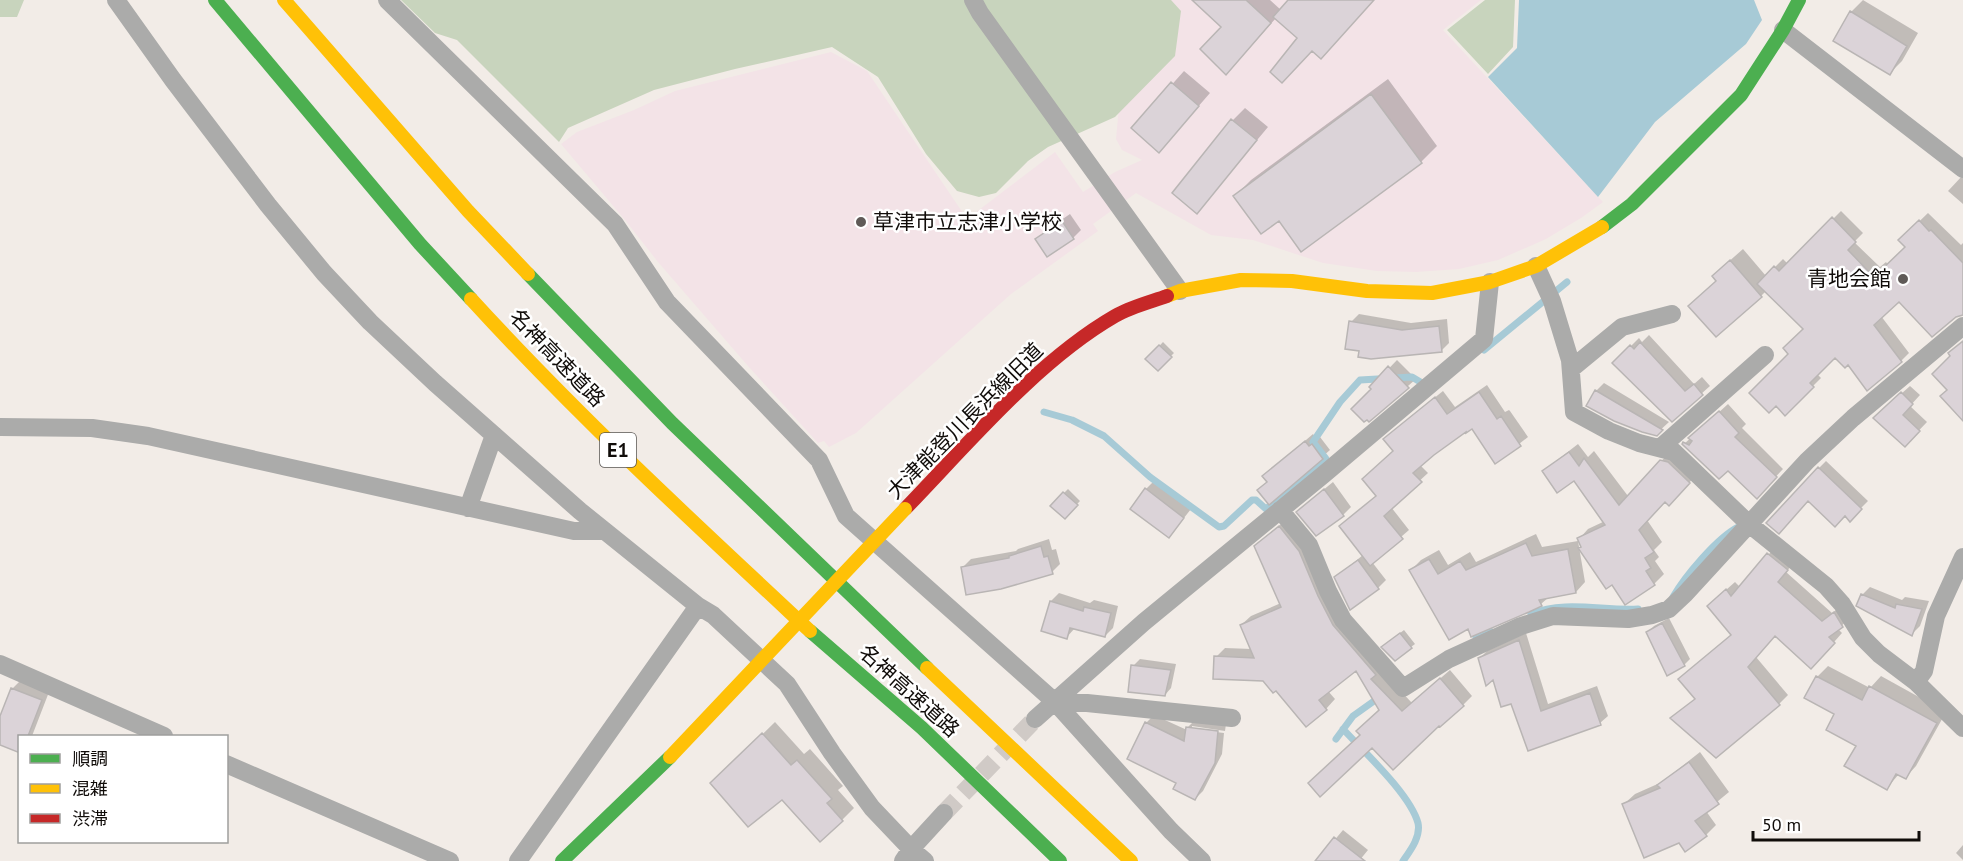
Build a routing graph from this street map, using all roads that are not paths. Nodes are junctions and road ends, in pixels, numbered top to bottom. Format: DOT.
graph roads {
  1 [pos="116,0"];
  2 [pos="214,0"];
  3 [pos="284,0"];
  4 [pos="387,0"];
  5 [pos="973,0"];
  6 [pos="1799,0"];
  7 [pos="1783,30"];
  8 [pos="1963,169"];
  9 [pos="1536,266"];
  10 [pos="1490,282"];
  11 [pos="1180,291"];
  12 [pos="1672,314"];
  13 [pos="1963,326"];
  14 [pos="1765,355"];
  15 [pos="1571,369"];
  16 [pos="0,427"];
  17 [pos="494,435"];
  18 [pos="1661,447"];
  19 [pos="468,508"];
  20 [pos="1280,510"];
  21 [pos="1749,524"];
  22 [pos="605,531"];
  23 [pos="1963,557"];
  24 [pos="698,606"];
  25 [pos="0,664"];
  26 [pos="1916,682"];
  27 [pos="1055,702"];
  28 [pos="1232,718"];
  29 [pos="1035,719"];
  30 [pos="1963,728"];
  31 [pos="162,735"];
  32 [pos="228,765"];
  33 [pos="944,813"];
  34 [pos="907,855"];
  35 [pos="450,861"];
  36 [pos="518,861"];
  37 [pos="562,861"];
  38 [pos="925,861"];
  39 [pos="1060,861"];
  40 [pos="1131,861"];
  41 [pos="1203,861"];
  1 -- 17 [label="street"];
  2 -- 39 [label="main road, 名神高速道路 / E1"];
  3 -- 40 [label="main road, 名神高速道路"];
  4 -- 27 [label="street"];
  5 -- 11 [label="street"];
  6 -- 7 [label="main road, 大津能登川長浜線旧道"];
  7 -- 8 [label="street"];
  7 -- 9 [label="main road, 大津能登川長浜線旧道"];
  9 -- 10 [label="main road, 大津能登川長浜線旧道"];
  9 -- 15 [label="street"];
  10 -- 11 [label="main road, 大津能登川長浜線旧道"];
  10 -- 20 [label="street"];
  11 -- 37 [label="main road, 大津能登川長浜線旧道, bridge"];
  12 -- 15 [label="street"];
  13 -- 21 [label="street"];
  14 -- 18 [label="street"];
  15 -- 18 [label="street"];
  16 -- 19 [label="street"];
  17 -- 19 [label="street"];
  17 -- 22 [label="street"];
  18 -- 21 [label="street"];
  19 -- 22 [label="street"];
  20 -- 21 [label="street"];
  20 -- 27 [label="street"];
  21 -- 26 [label="street"];
  22 -- 24 [label="street"];
  23 -- 26 [label="street"];
  24 -- 34 [label="street"];
  24 -- 36 [label="street"];
  25 -- 31 [label="street"];
  26 -- 30 [label="street"];
  27 -- 28 [label="street"];
  27 -- 29 [label="street"];
  27 -- 41 [label="street"];
  32 -- 35 [label="street"];
  33 -- 34 [label="street"];
  34 -- 38 [label="street"];
}
